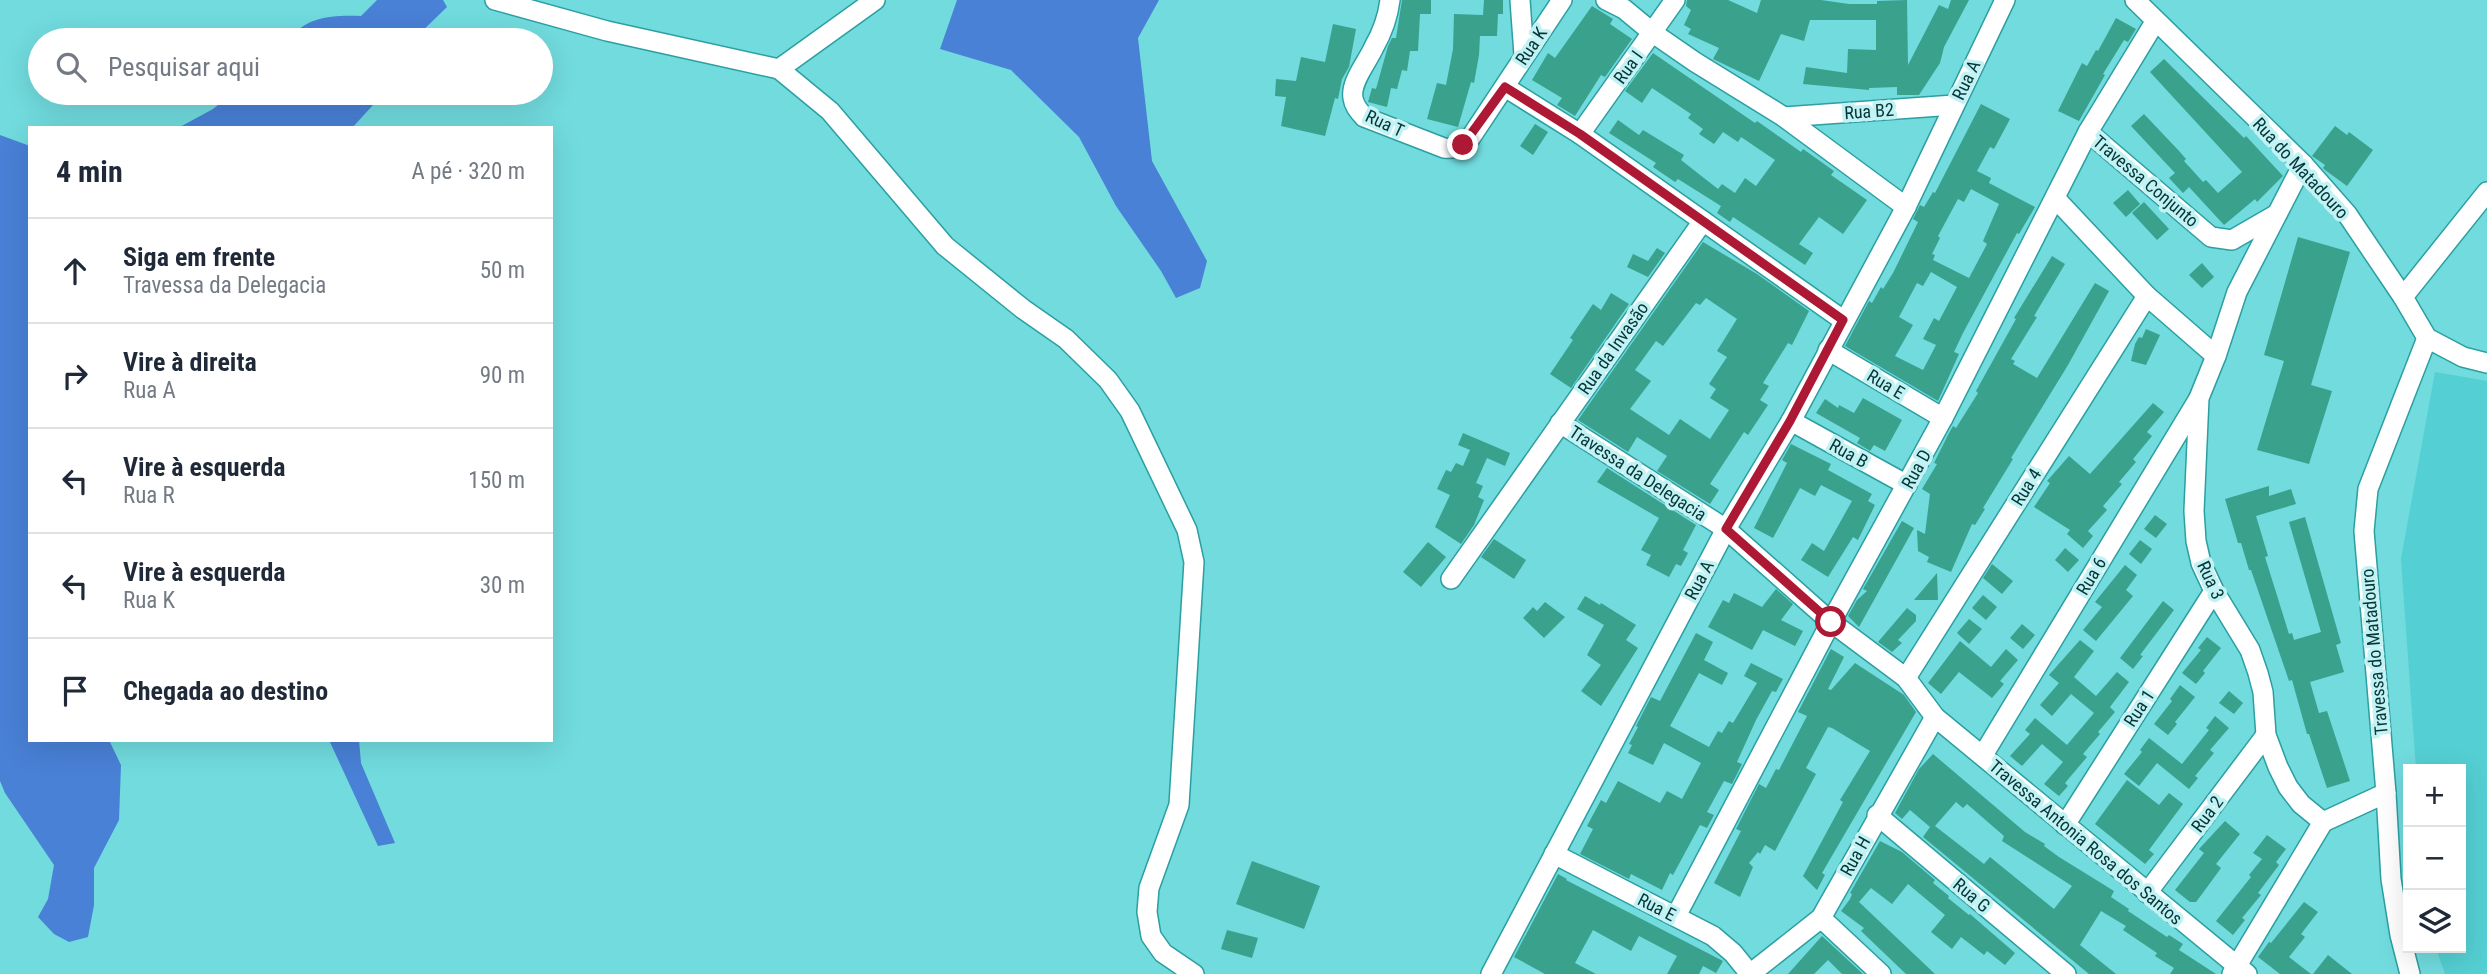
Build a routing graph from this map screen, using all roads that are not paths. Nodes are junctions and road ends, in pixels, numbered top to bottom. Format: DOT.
graph roads {
  1 [pos="495,0"];
  2 [pos="875,0"];
  3 [pos="1390,0"];
  4 [pos="1520,0"];
  5 [pos="1562,0"];
  6 [pos="1606,0"];
  7 [pos="1675,0"];
  8 [pos="2005,0"];
  9 [pos="2135,0"];
  10 [pos="2155,22"];
  11 [pos="1653,33"];
  12 [pos="1524,55"];
  13 [pos="779,69"];
  14 [pos="1505,87"];
  15 [pos="1954,105"];
  16 [pos="1784,117"];
  17 [pos="2088,132"];
  18 [pos="1580,134"];
  19 [pos="1444,148"];
  20 [pos="2303,164"];
  21 [pos="2487,192"];
  22 [pos="2055,198"];
  23 [pos="1906,207"];
  24 [pos="2278,213"];
  25 [pos="1703,221"];
  26 [pos="2147,296"];
  27 [pos="2403,297"];
  28 [pos="1843,320"];
  29 [pos="2427,338"];
  30 [pos="1828,350"];
  31 [pos="2216,356"];
  32 [pos="2487,363"];
  33 [pos="2199,398"];
  34 [pos="1943,418"];
  35 [pos="1790,421"];
  36 [pos="1560,424"];
  37 [pos="1907,485"];
  38 [pos="1726,529"];
  39 [pos="1451,579"];
  40 [pos="2214,591"];
  41 [pos="1831,622"];
  42 [pos="1906,678"];
  43 [pos="1935,717"];
  44 [pos="2266,735"];
  45 [pos="1983,755"];
  46 [pos="2386,793"];
  47 [pos="1877,815"];
  48 [pos="2323,822"];
  49 [pos="2065,825"];
  50 [pos="1554,854"];
  51 [pos="2147,893"];
  52 [pos="1676,916"];
  53 [pos="1821,918"];
  54 [pos="2239,972"];
  55 [pos="1195,974"];
  56 [pos="1492,974"];
  57 [pos="1751,974"];
  58 [pos="1881,974"];
  59 [pos="2066,974"];
  60 [pos="2410,974"];
  1 -- 13 [label="street"];
  2 -- 13 [label="street"];
  3 -- 19 [label="street, Rua T"];
  4 -- 12 [label="street"];
  5 -- 12 [label="street, Rua K"];
  6 -- 11 [label="street"];
  7 -- 11 [label="street, Rua I"];
  8 -- 15 [label="street, Rua A"];
  9 -- 10 [label="street, Rua do Matadouro"];
  10 -- 17 [label="street, Rua D"];
  10 -- 20 [label="street, Rua do Matadouro"];
  11 -- 16 [label="street"];
  11 -- 18 [label="street, Rua I"];
  12 -- 14 [label="street, Rua K"];
  13 -- 55 [label="street"];
  14 -- 18 [label="street"];
  14 -- 19 [label="street, Rua K"];
  15 -- 16 [label="street, Rua B2"];
  15 -- 23 [label="street, Rua A"];
  16 -- 23 [label="street"];
  17 -- 22 [label="street, Rua D"];
  17 -- 24 [label="street, Travessa Conjunto"];
  18 -- 25 [label="street"];
  20 -- 24 [label="street, Rua 3"];
  20 -- 27 [label="street, Rua do Matadouro"];
  21 -- 27 [label="street"];
  22 -- 26 [label="street"];
  22 -- 34 [label="street, Rua D"];
  23 -- 28 [label="street, Rua A"];
  24 -- 31 [label="street, Rua 3"];
  25 -- 28 [label="street"];
  25 -- 36 [label="street, Rua da Invasão"];
  26 -- 31 [label="street"];
  26 -- 42 [label="street, Rua 4"];
  27 -- 29 [label="street, Rua do Matadouro"];
  28 -- 30 [label="street, Rua A"];
  29 -- 32 [label="street"];
  29 -- 46 [label="street, Travessa do Matadouro"];
  30 -- 34 [label="street, Rua E"];
  30 -- 35 [label="street, Rua A"];
  31 -- 33 [label="street, Rua 3"];
  33 -- 40 [label="street, Rua 3"];
  33 -- 45 [label="street, Rua 6"];
  34 -- 37 [label="street, Rua D"];
  35 -- 37 [label="street, Rua B"];
  35 -- 38 [label="street, Rua A"];
  36 -- 38 [label="street, Travessa da Delegacia"];
  36 -- 39 [label="street, Rua da Invasão"];
  37 -- 41 [label="street, Rua D"];
  38 -- 41 [label="street, Travessa da Delegacia"];
  38 -- 50 [label="street, Rua A"];
  40 -- 44 [label="street, Rua 3"];
  40 -- 49 [label="street, Rua 1"];
  41 -- 42 [label="street, Travessa da Delegacia"];
  41 -- 52 [label="street, Rua D"];
  42 -- 43 [label="street, Travessa da Delegacia"];
  43 -- 45 [label="street, Travessa Antonia Rosa dos Santos"];
  43 -- 47 [label="street, Rua H"];
  44 -- 48 [label="street, Rua 3"];
  44 -- 51 [label="street, Rua 2"];
  45 -- 49 [label="street, Travessa Antonia Rosa dos Santos"];
  46 -- 48 [label="street"];
  46 -- 60 [label="street, Travessa do Matadouro"];
  47 -- 53 [label="street, Rua H"];
  47 -- 59 [label="street, Rua G"];
  48 -- 54 [label="street"];
  49 -- 51 [label="street, Travessa Antonia Rosa dos Santos"];
  50 -- 52 [label="street, Rua E"];
  50 -- 56 [label="street, Rua A"];
  51 -- 54 [label="street, Travessa Antonia Rosa dos Santos"];
  52 -- 57 [label="street, Rua E"];
  53 -- 57 [label="street, Rua H"];
  53 -- 58 [label="street"];
}
